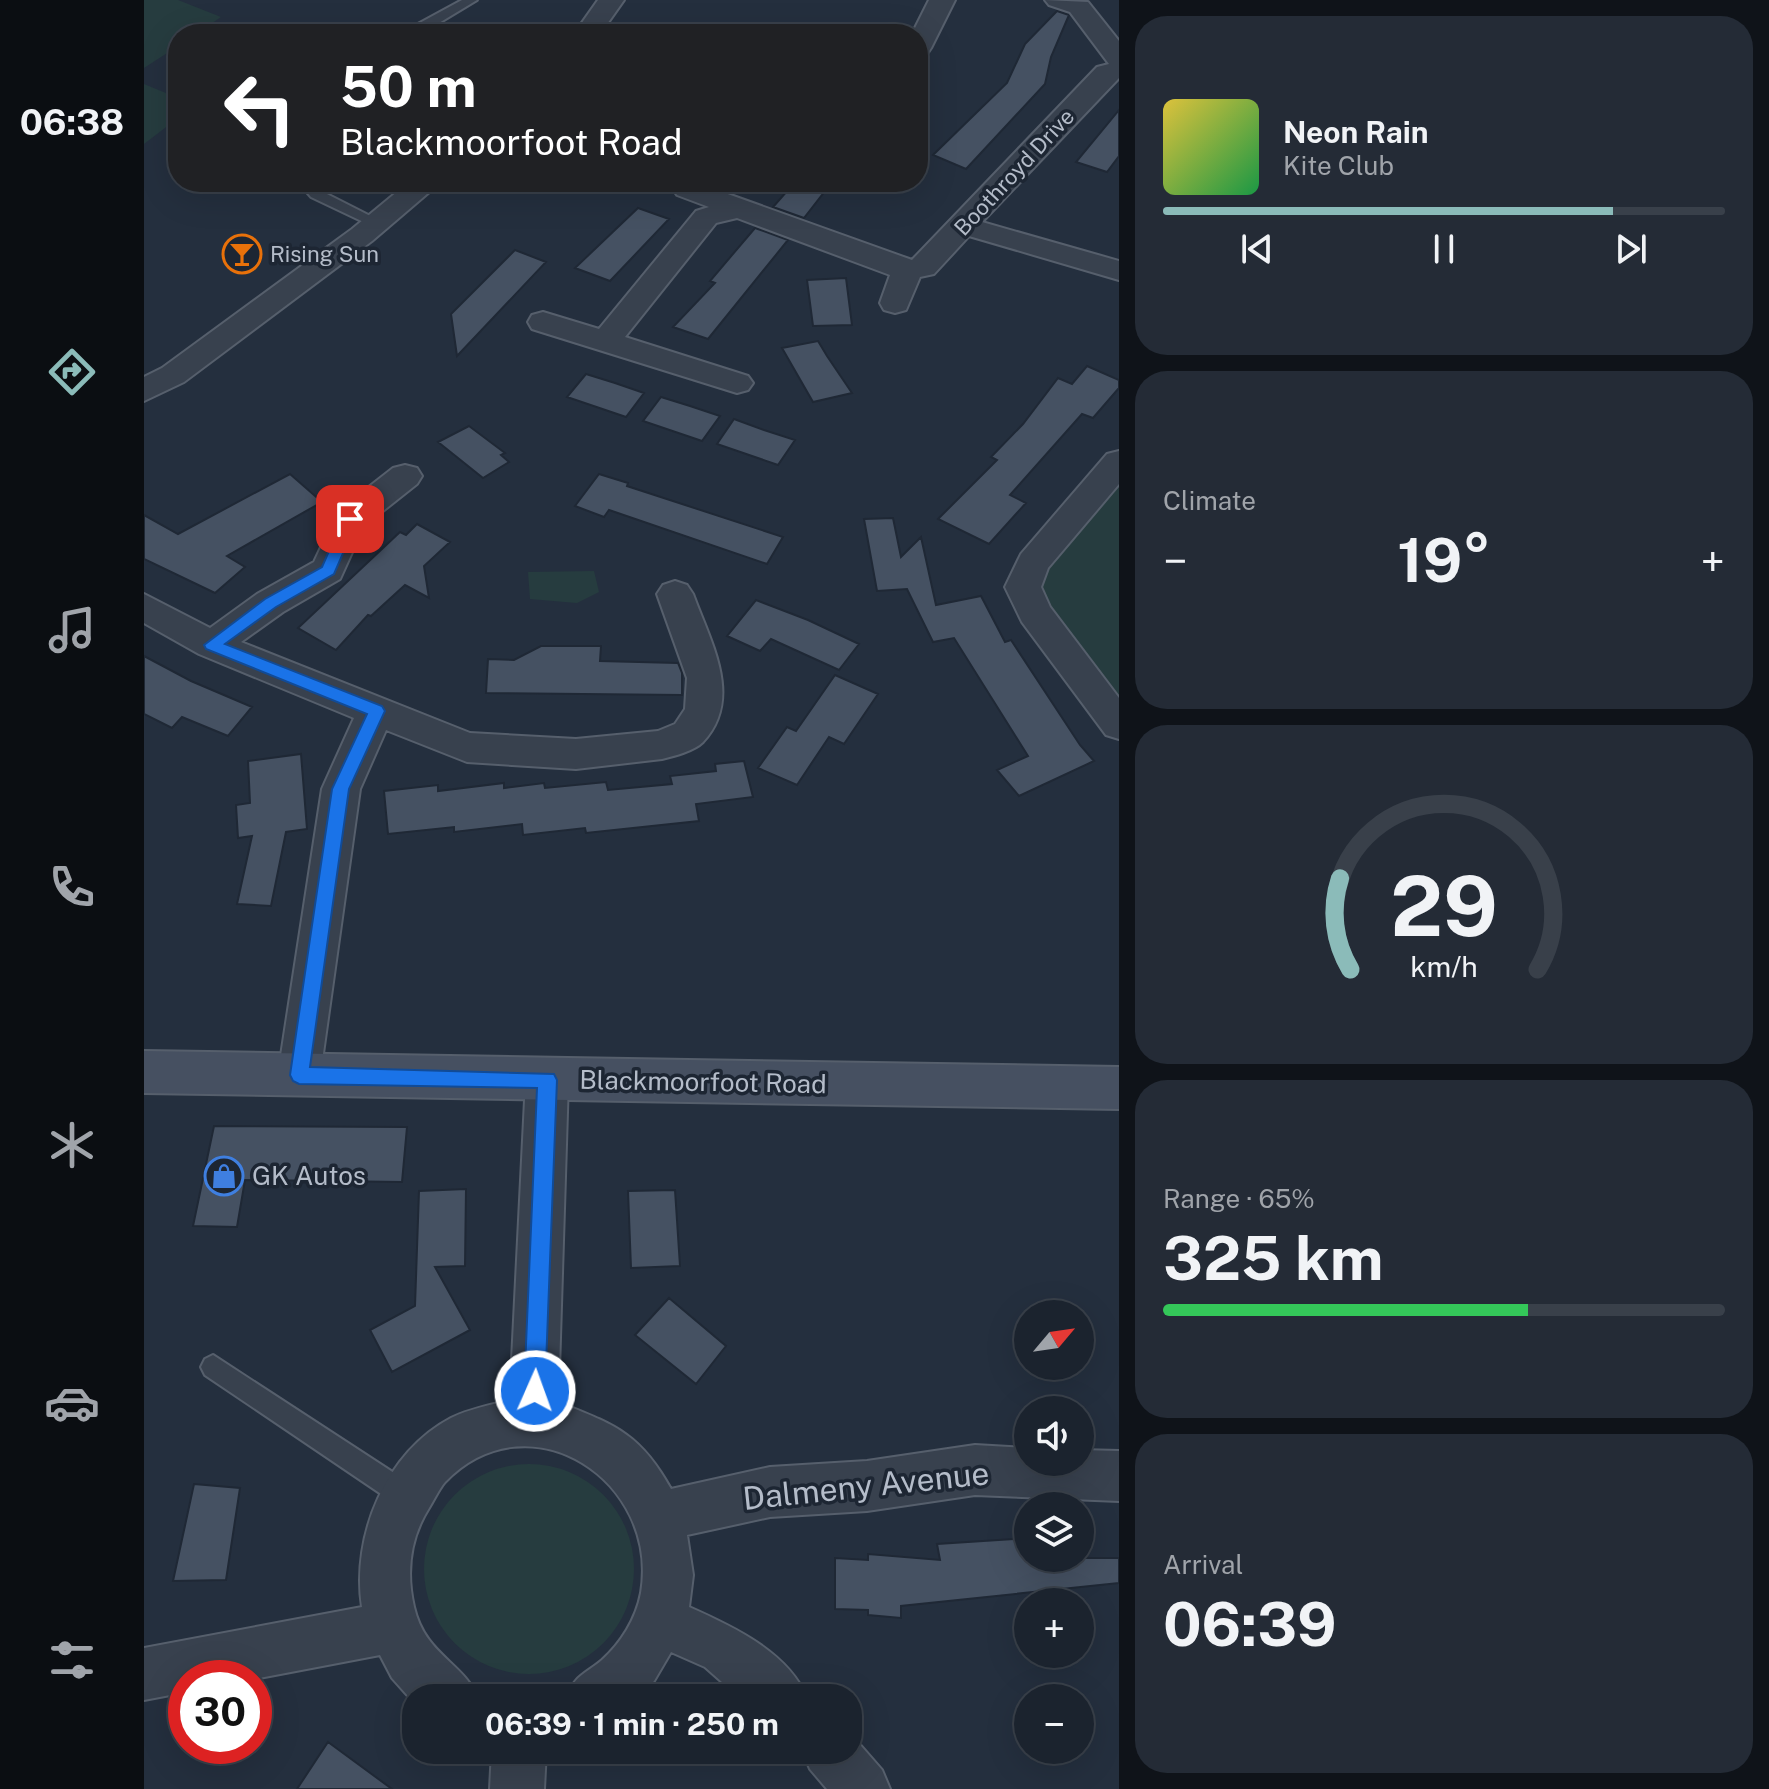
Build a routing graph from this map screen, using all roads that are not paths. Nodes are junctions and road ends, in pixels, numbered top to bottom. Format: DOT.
graph roads {
  1 [pos="471,0"];
  2 [pos="609,0"];
  3 [pos="942,0"];
  4 [pos="1075,2"];
  5 [pos="428,24"];
  6 [pos="593,24"];
  7 [pos="928,28"];
  8 [pos="1119,59"];
  9 [pos="1119,70"];
  10 [pos="314,192"];
  11 [pos="415,192"];
  12 [pos="694,192"];
  13 [pos="736,209"];
  14 [pos="377,223"];
  15 [pos="965,226"];
  16 [pos="907,271"];
  17 [pos="1119,271"];
  18 [pos="895,303"];
  19 [pos="543,322"];
  20 [pos="604,343"];
  21 [pos="737,383"];
  22 [pos="144,391"];
  23 [pos="1119,462"];
  24 [pos="405,476"];
  25 [pos="675,594"];
  26 [pos="144,607"];
  27 [pos="212,645"];
  28 [pos="376,711"];
  29 [pos="1119,725"];
  30 [pos="144,1072"];
  31 [pos="299,1075"];
  32 [pos="547,1080"];
  33 [pos="1119,1088"];
  34 [pos="213,1367"];
  35 [pos="533,1422"];
  36 [pos="1119,1476"];
  37 [pos="405,1495"];
  38 [pos="662,1516"];
  39 [pos="659,1620"];
  40 [pos="392,1627"];
  41 [pos="144,1674"];
  42 [pos="433,1684"];
  43 [pos="612,1684"];
  44 [pos="764,1684"];
  45 [pos="518,1764"];
  46 [pos="841,1764"];
  47 [pos="517,1789"];
  48 [pos="863,1789"];
  1 -- 5 [label="lane"];
  2 -- 6 [label="street"];
  3 -- 7 [label="street"];
  4 -- 8 [label="street"];
  9 -- 15 [label="street, Boothroyd Drive"];
  10 -- 14 [label="lane"];
  11 -- 14 [label="street"];
  12 -- 13 [label="street"];
  13 -- 16 [label="street"];
  13 -- 20 [label="street"];
  14 -- 22 [label="street"];
  15 -- 16 [label="street, Boothroyd Drive"];
  15 -- 17 [label="street"];
  16 -- 18 [label="street"];
  19 -- 20 [label="street"];
  20 -- 21 [label="street"];
  23 -- 29 [label="street"];
  24 -- 27 [label="street"];
  25 -- 28 [label="street"];
  26 -- 27 [label="street"];
  27 -- 28 [label="street"];
  28 -- 31 [label="street"];
  30 -- 31 [label="street, Blackmoorfoot Road"];
  31 -- 32 [label="street, Blackmoorfoot Road"];
  32 -- 33 [label="street, Blackmoorfoot Road"];
  32 -- 35 [label="street"];
  34 -- 37 [label="lane"];
  35 -- 37 [label="street"];
  35 -- 38 [label="street"];
  36 -- 38 [label="street, Dalmeny Avenue"];
  37 -- 40 [label="street"];
  38 -- 39 [label="street"];
  39 -- 43 [label="street"];
  39 -- 44 [label="street"];
  40 -- 41 [label="street"];
  40 -- 42 [label="street"];
  45 -- 47 [label="street"];
  46 -- 48 [label="street"];
}
